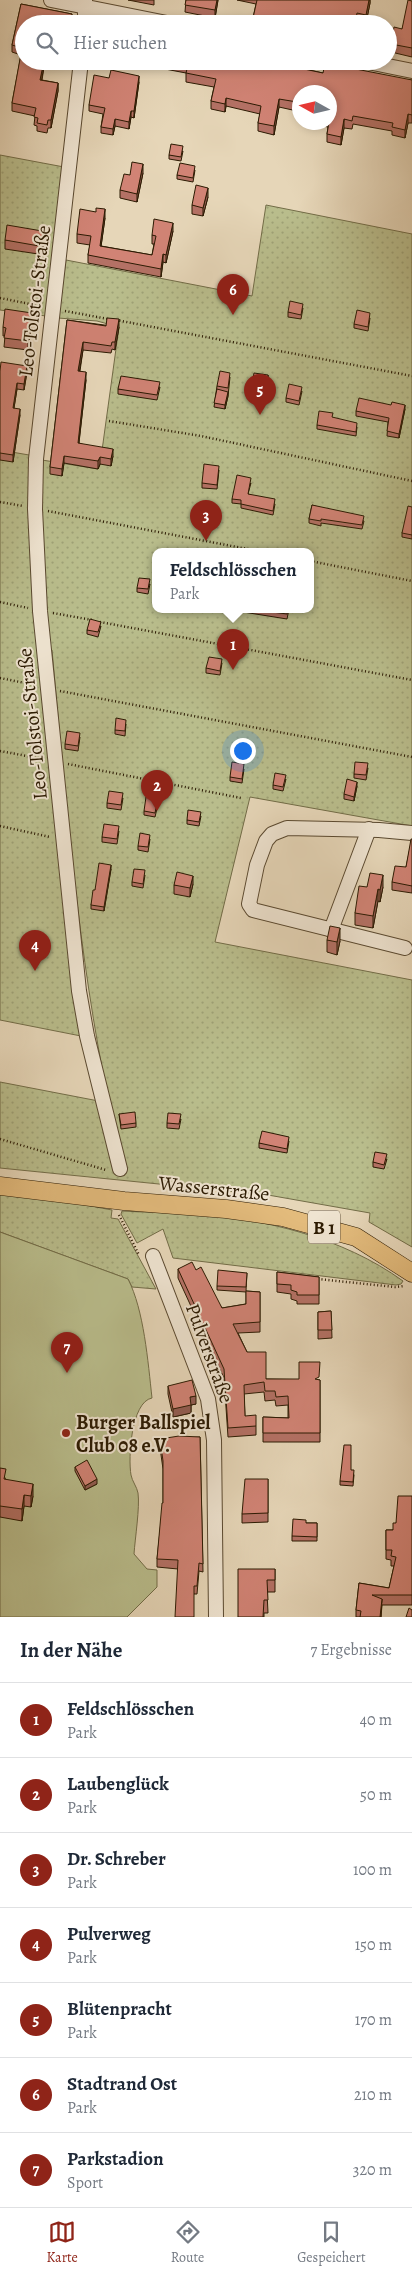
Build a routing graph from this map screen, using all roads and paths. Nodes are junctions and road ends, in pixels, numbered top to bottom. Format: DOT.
graph roads {
  1 [pos="51,0"];
  2 [pos="85,3"];
  3 [pos="135,15"];
  4 [pos="397,68"];
  5 [pos="80,70"];
  6 [pos="412,71"];
  7 [pos="0,298"];
  8 [pos="53,309"];
  9 [pos="412,376"];
  10 [pos="109,422"];
  11 [pos="412,481"];
  12 [pos="0,502"];
  13 [pos="35,509"];
  14 [pos="242,548"];
  15 [pos="314,562"];
  16 [pos="412,581"];
  17 [pos="0,602"];
  18 [pos="40,611"];
  19 [pos="0,678"];
  20 [pos="412,680"];
  21 [pos="49,687"];
  22 [pos="0,751"];
  23 [pos="412,757"];
  24 [pos="57,762"];
  25 [pos="241,798"];
  26 [pos="0,826"];
  27 [pos="369,829"];
  28 [pos="412,833"];
  29 [pos="63,840"];
  30 [pos="331,930"];
  31 [pos="405,948"];
  32 [pos="0,1139"];
  33 [pos="120,1169"];
  34 [pos="0,1186"];
  35 [pos="119,1214"];
  36 [pos="153,1256"];
  37 [pos="313,1278"];
  38 [pos="409,1278"];
  39 [pos="216,1617"];
  1 -- 2 [label="street"];
  2 -- 3 [label="street"];
  4 -- 6 [label="street"];
  5 -- 8 [label="street, Leo-Tolstoi-Straße"];
  7 -- 8 [label="path"];
  8 -- 9 [label="path"];
  8 -- 13 [label="street, Leo-Tolstoi-Straße"];
  10 -- 11 [label="path"];
  12 -- 13 [label="path"];
  13 -- 14 [label="path"];
  13 -- 18 [label="street, Leo-Tolstoi-Straße"];
  15 -- 16 [label="path"];
  17 -- 18 [label="path"];
  18 -- 20 [label="path"];
  18 -- 21 [label="street, Leo-Tolstoi-Straße"];
  19 -- 21 [label="path"];
  21 -- 23 [label="path"];
  21 -- 24 [label="street, Leo-Tolstoi-Straße"];
  22 -- 24 [label="path"];
  24 -- 25 [label="path"];
  24 -- 29 [label="street, Leo-Tolstoi-Straße"];
  26 -- 29 [label="path"];
  27 -- 28 [label="street"];
  27 -- 30 [label="street"];
  27 -- 30 [label="street"];
  29 -- 33 [label="street, Leo-Tolstoi-Straße"];
  30 -- 31 [label="street"];
  32 -- 33 [label="path"];
  34 -- 38 [label="main road, Wasserstraße / B 1"];
  35 -- 36 [label="path"];
  36 -- 39 [label="street, Pulverstraße"];
  37 -- 38 [label="path"];
}
